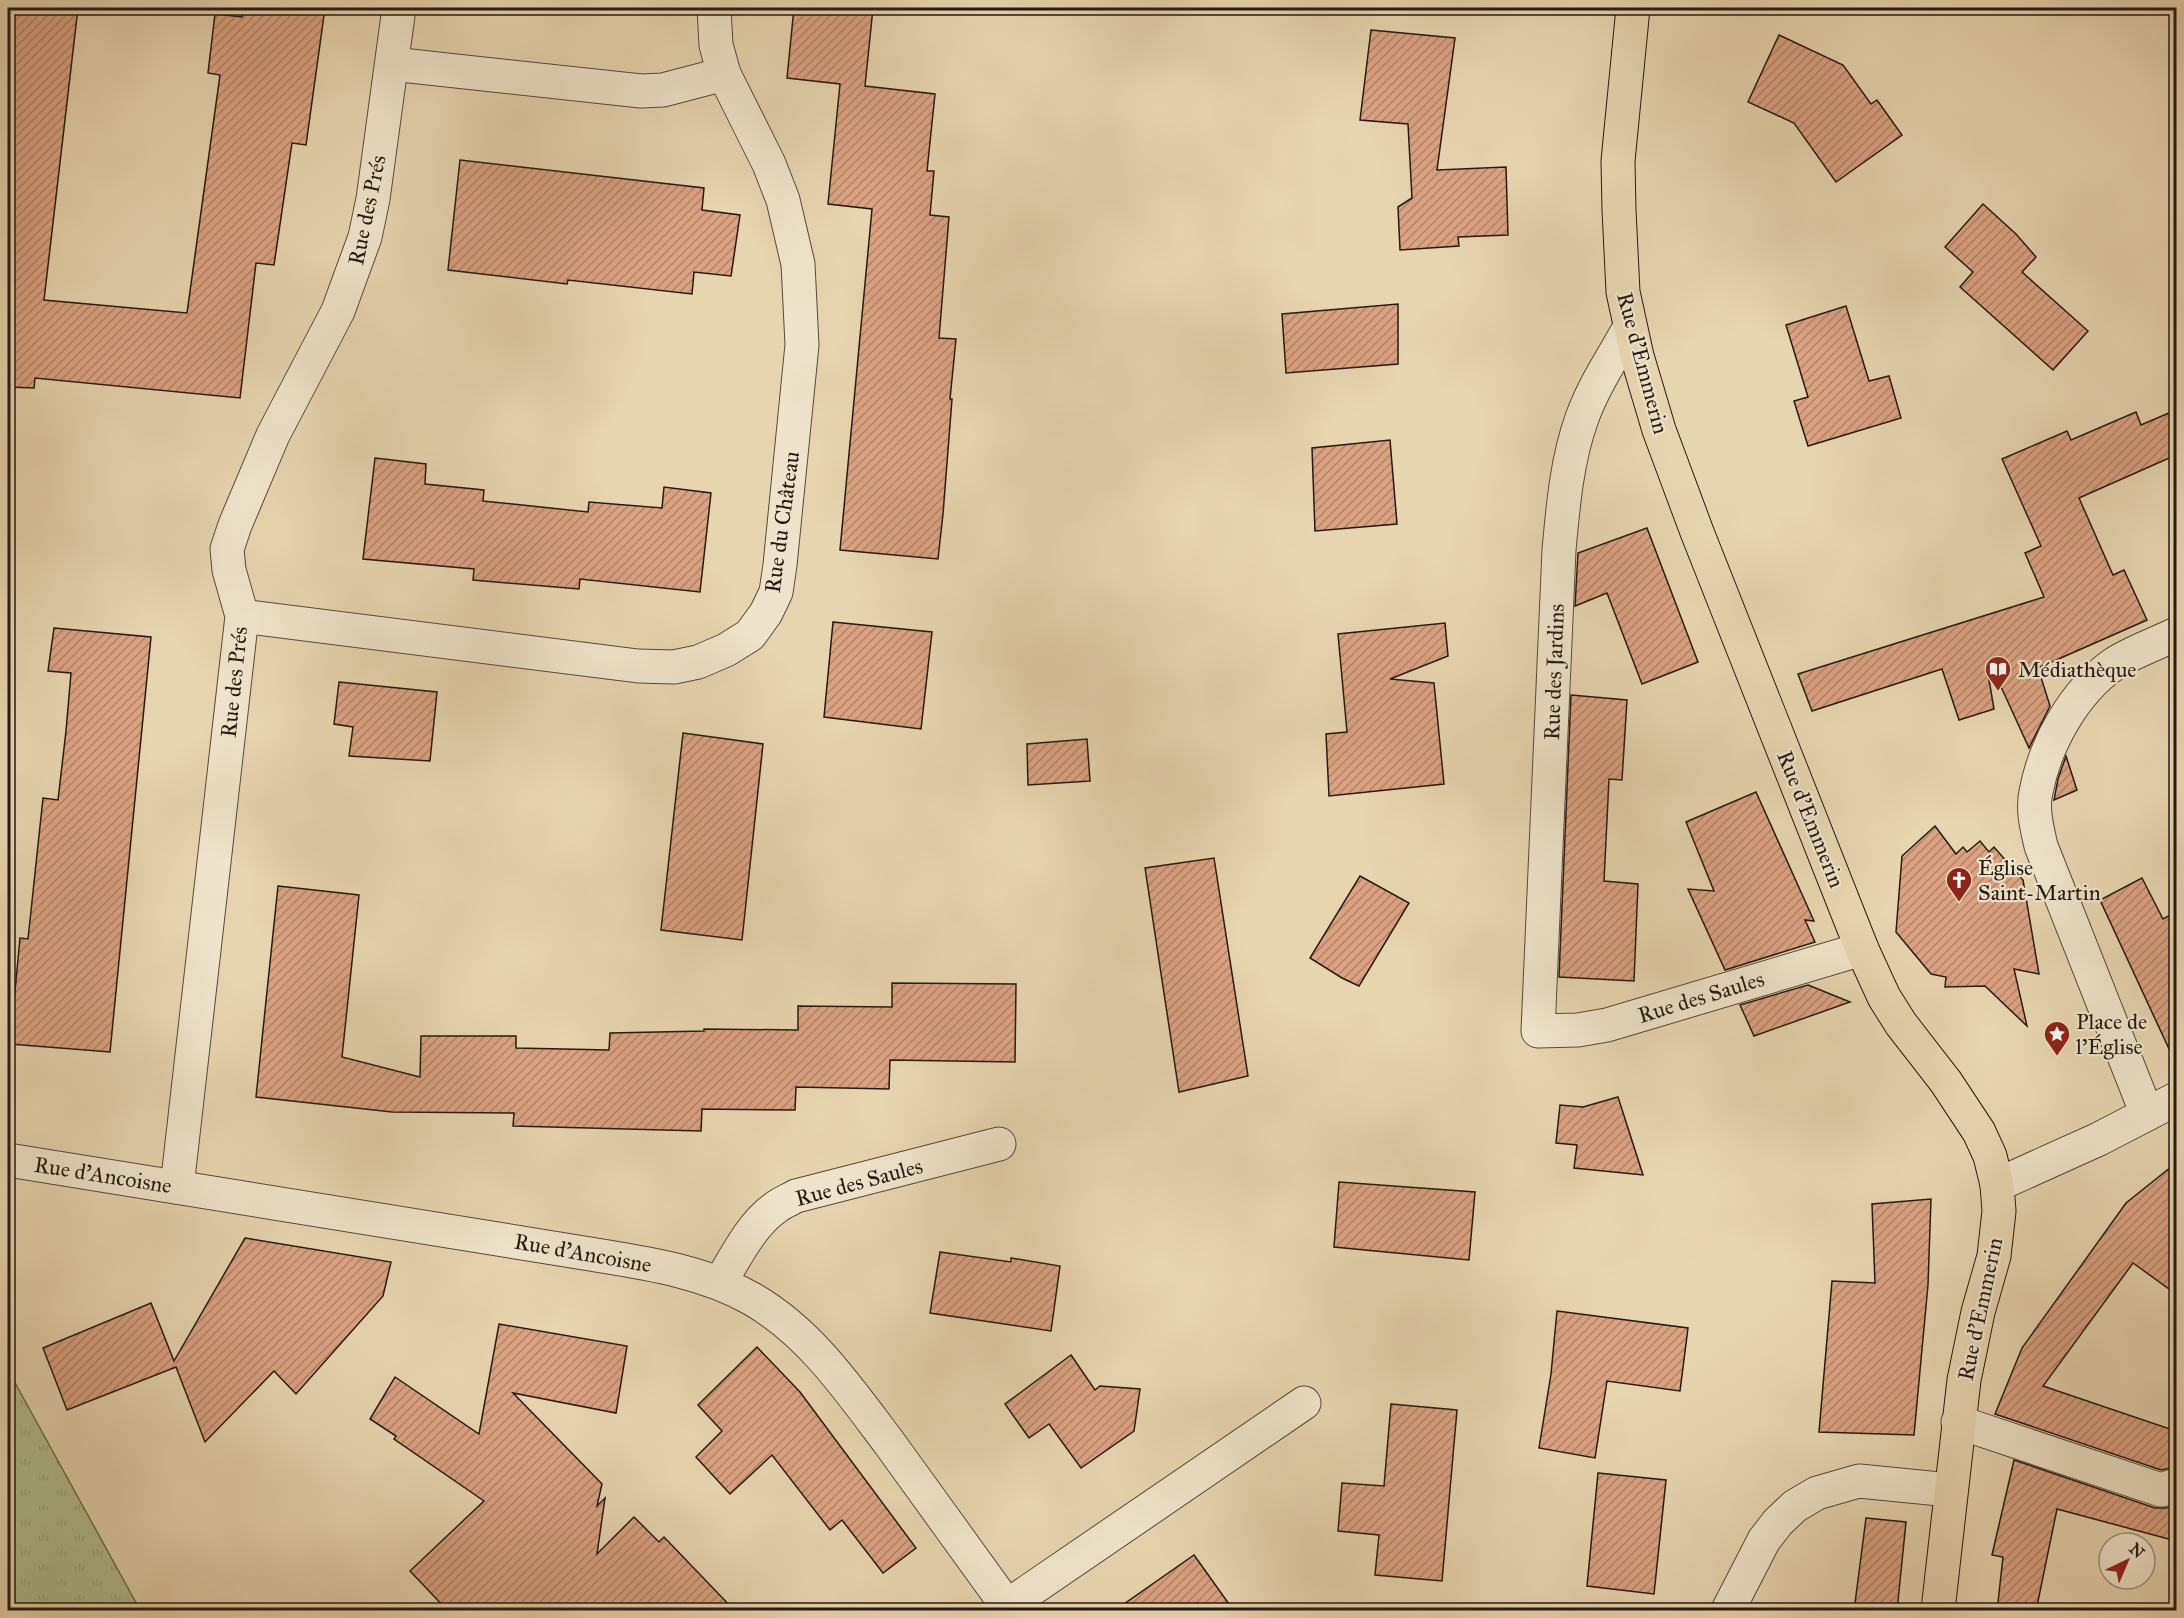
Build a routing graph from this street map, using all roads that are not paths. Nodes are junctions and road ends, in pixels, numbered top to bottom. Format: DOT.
graph roads {
  1 [pos="399,8"];
  2 [pos="714,8"];
  3 [pos="1632,8"];
  4 [pos="392,64"];
  5 [pos="724,74"];
  6 [pos="1630,327"];
  7 [pos="242,616"];
  8 [pos="2176,634"];
  9 [pos="1862,950"];
  10 [pos="1538,1031"];
  11 [pos="2176,1100"];
  12 [pos="2147,1114"];
  13 [pos="999,1144"];
  14 [pos="8,1160"];
  15 [pos="1997,1185"];
  16 [pos="177,1187"];
  17 [pos="720,1283"];
  18 [pos="1304,1403"];
  19 [pos="1958,1422"];
  20 [pos="2176,1485"];
  21 [pos="1950,1490"];
  22 [pos="1008,1608"];
  23 [pos="1728,1611"];
  24 [pos="1938,1611"];
  1 -- 4 [label="street, Rue des Prés"];
  2 -- 5 [label="street, Rue du Château"];
  3 -- 6 [label="main road, Rue d'Emmerin"];
  4 -- 5 [label="street"];
  4 -- 7 [label="street, Rue des Prés"];
  5 -- 7 [label="street, Rue du Château"];
  6 -- 9 [label="main road, Rue d'Emmerin"];
  6 -- 10 [label="street, Rue des Jardins"];
  7 -- 16 [label="street, Rue des Prés"];
  8 -- 12 [label="street"];
  9 -- 10 [label="street, Rue des Saules"];
  9 -- 15 [label="main road, Rue d'Emmerin"];
  11 -- 12 [label="street"];
  12 -- 15 [label="street"];
  13 -- 17 [label="street, Rue des Saules"];
  14 -- 16 [label="street, Rue d'Ancoisne"];
  15 -- 19 [label="main road, Rue d'Emmerin"];
  16 -- 17 [label="street, Rue d'Ancoisne"];
  17 -- 22 [label="street, Rue d'Ancoisne"];
  18 -- 22 [label="street"];
  19 -- 20 [label="street"];
  19 -- 21 [label="main road, Rue d'Emmerin"];
  21 -- 23 [label="street"];
  21 -- 24 [label="main road, Rue d'Emmerin"];
}
